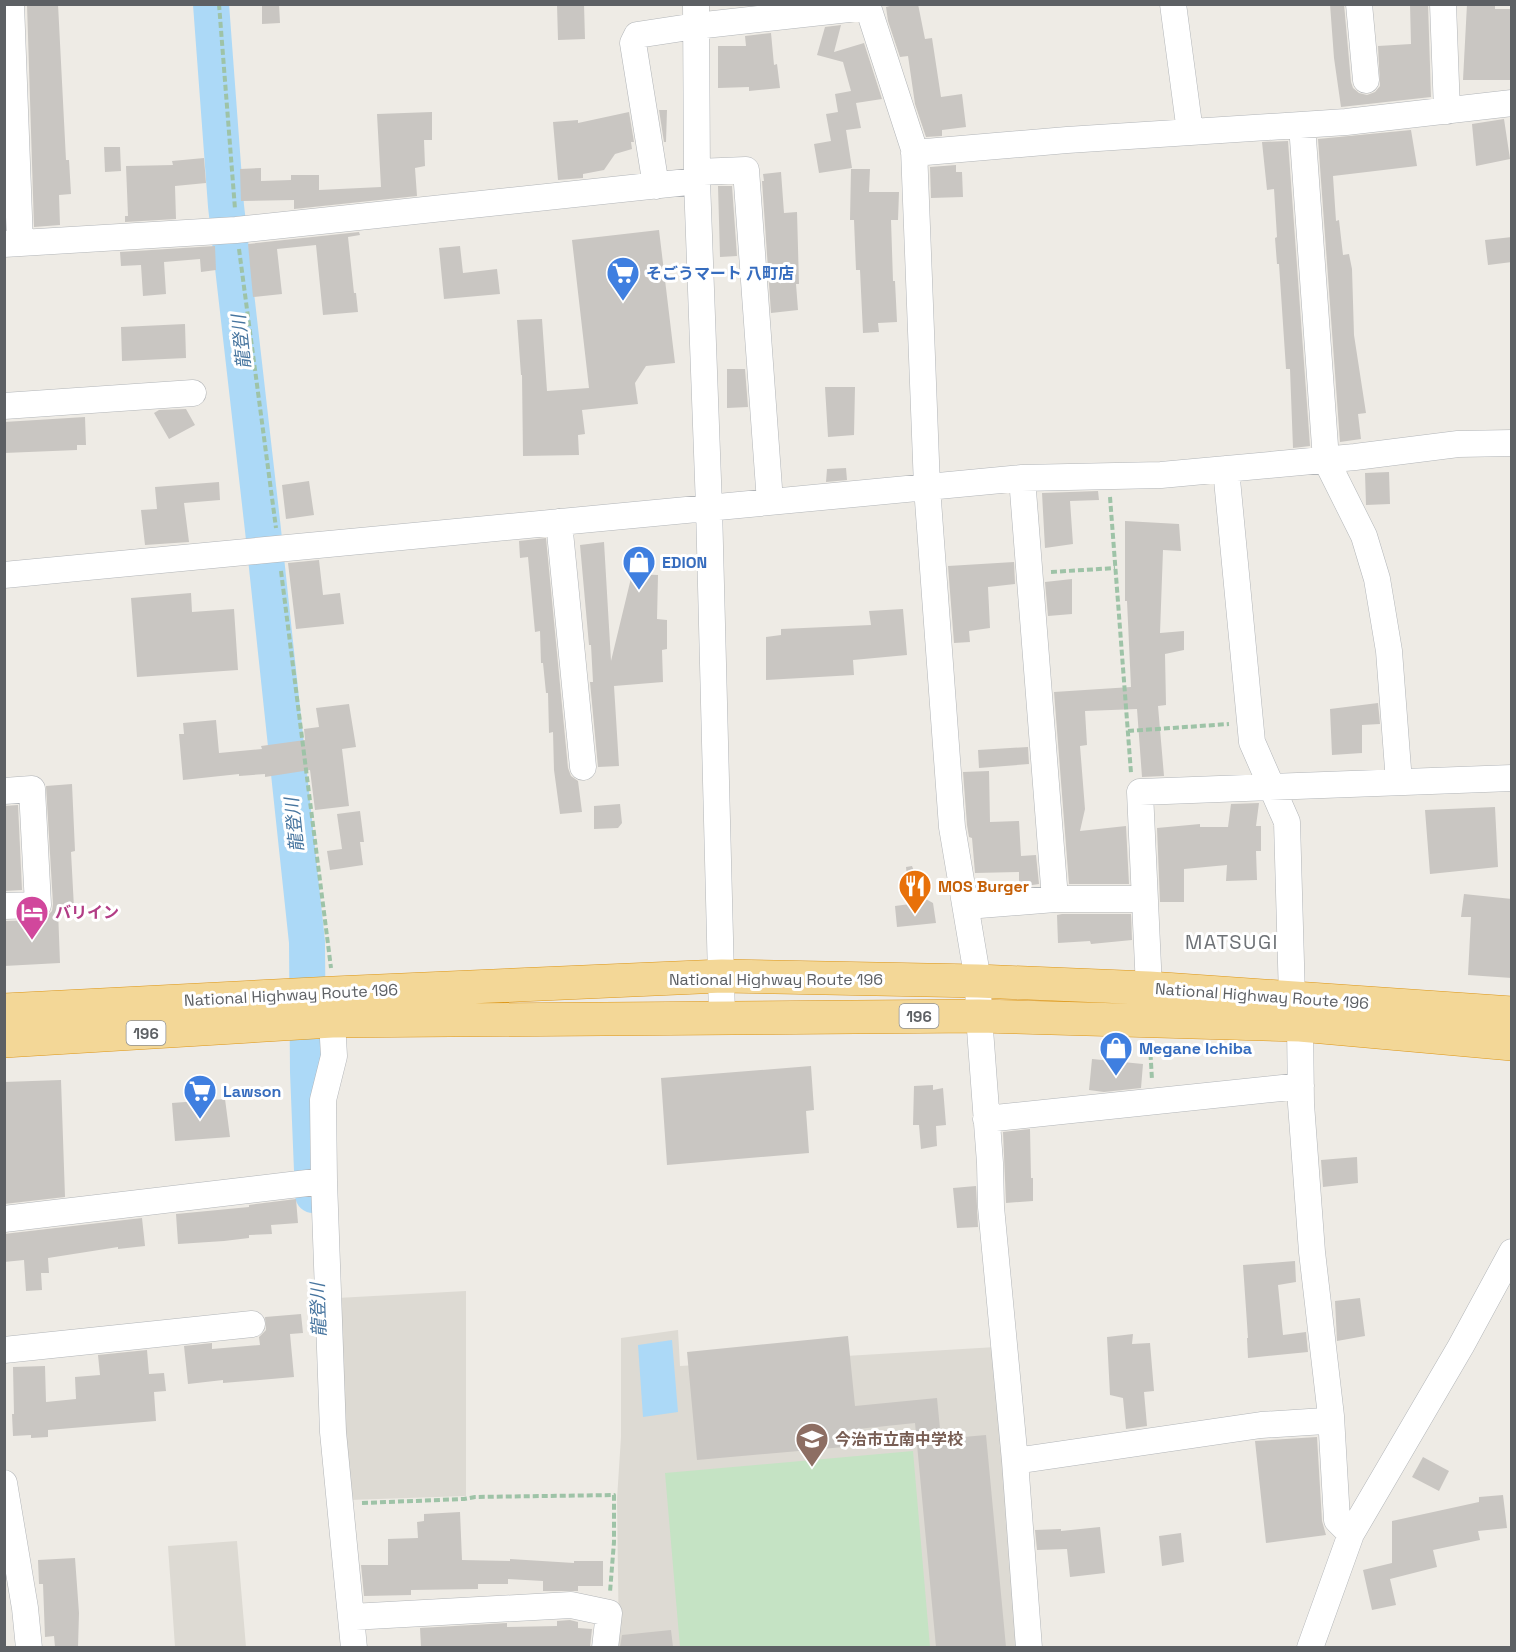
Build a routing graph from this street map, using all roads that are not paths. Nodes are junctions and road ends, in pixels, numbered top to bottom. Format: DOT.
graph roads {
  1 [pos="11,4"];
  2 [pos="1173,4"];
  3 [pos="1359,4"];
  4 [pos="1443,4"];
  5 [pos="867,6"];
  6 [pos="696,15"];
  7 [pos="1366,80"];
  8 [pos="1512,104"];
  9 [pos="1447,111"];
  10 [pos="1302,125"];
  11 [pos="1190,132"];
  12 [pos="914,153"];
  13 [pos="697,177"];
  14 [pos="656,186"];
  15 [pos="12,243"];
  16 [pos="193,393"];
  17 [pos="4,406"];
  18 [pos="1512,443"];
  19 [pos="1326,460"];
  20 [pos="1226,469"];
  21 [pos="1022,478"];
  22 [pos="927,487"];
  23 [pos="770,502"];
  24 [pos="708,507"];
  25 [pos="559,522"];
  26 [pos="4,575"];
  27 [pos="583,767"];
  28 [pos="1512,778"];
  29 [pos="1399,782"];
  30 [pos="1272,787"];
  31 [pos="4,791"];
  32 [pos="1054,899"];
  33 [pos="1143,899"];
  34 [pos="4,906"];
  35 [pos="967,906"];
  36 [pos="722,976"];
  37 [pos="978,981"];
  38 [pos="1149,988"];
  39 [pos="329,1007"];
  40 [pos="4,1010"];
  41 [pos="288,1010"];
  42 [pos="1296,1012"];
  43 [pos="1512,1013"];
  44 [pos="722,1016"];
  45 [pos="978,1016"];
  46 [pos="4,1041"];
  47 [pos="1512,1044"];
  48 [pos="1301,1086"];
  49 [pos="986,1119"];
  50 [pos="324,1181"];
  51 [pos="4,1220"];
  52 [pos="1512,1252"];
  53 [pos="252,1324"];
  54 [pos="4,1350"];
  55 [pos="1331,1416"];
  56 [pos="1015,1461"];
  57 [pos="4,1483"];
  58 [pos="1351,1534"];
  59 [pos="351,1617"];
  60 [pos="30,1647"];
  61 [pos="354,1647"];
  62 [pos="605,1647"];
  63 [pos="1029,1647"];
  64 [pos="1310,1647"];
  1 -- 15 [label="street"];
  2 -- 11 [label="street"];
  3 -- 7 [label="street"];
  4 -- 9 [label="street"];
  5 -- 6 [label="street"];
  5 -- 12 [label="street"];
  6 -- 13 [label="street"];
  6 -- 14 [label="street"];
  8 -- 9 [label="street"];
  9 -- 10 [label="street"];
  10 -- 11 [label="street"];
  10 -- 19 [label="street"];
  11 -- 12 [label="street"];
  12 -- 22 [label="street"];
  13 -- 14 [label="street"];
  13 -- 23 [label="street"];
  13 -- 24 [label="street"];
  14 -- 15 [label="street"];
  16 -- 17 [label="street"];
  18 -- 19 [label="street"];
  19 -- 20 [label="street"];
  19 -- 29 [label="street"];
  20 -- 21 [label="street"];
  20 -- 30 [label="street"];
  21 -- 22 [label="street"];
  21 -- 32 [label="street"];
  22 -- 23 [label="street"];
  22 -- 35 [label="street"];
  23 -- 24 [label="street"];
  24 -- 25 [label="street"];
  24 -- 36 [label="street"];
  25 -- 26 [label="street"];
  25 -- 27 [label="street"];
  28 -- 29 [label="street"];
  29 -- 30 [label="street"];
  30 -- 33 [label="street"];
  30 -- 42 [label="street"];
  31 -- 34 [label="street"];
  32 -- 33 [label="street"];
  32 -- 35 [label="street"];
  33 -- 38 [label="street"];
  35 -- 37 [label="street"];
  36 -- 37 [label="highway, National Highway Route 196 / 196"];
  36 -- 39 [label="highway, National Highway Route 196 / 196"];
  36 -- 44 [label="street"];
  37 -- 38 [label="highway, National Highway Route 196 / 196"];
  37 -- 45 [label="street"];
  38 -- 42 [label="highway, National Highway Route 196 / 196"];
  39 -- 41 [label="highway, National Highway Route 196 / 196"];
  39 -- 44 [label="highway, National Highway Route 196 / 196"];
  39 -- 50 [label="street"];
  40 -- 41 [label="highway, National Highway Route 196 / 196"];
  41 -- 46 [label="highway, National Highway Route 196 / 196"];
  42 -- 43 [label="highway, National Highway Route 196 / 196"];
  42 -- 45 [label="highway, National Highway Route 196 / 196"];
  42 -- 47 [label="highway, National Highway Route 196 / 196"];
  42 -- 48 [label="street"];
  44 -- 45 [label="highway, National Highway Route 196 / 196"];
  45 -- 49 [label="street"];
  48 -- 49 [label="street"];
  48 -- 55 [label="street"];
  49 -- 56 [label="street"];
  50 -- 51 [label="street"];
  50 -- 59 [label="street"];
  52 -- 58 [label="street"];
  53 -- 54 [label="street"];
  55 -- 56 [label="street"];
  55 -- 58 [label="street"];
  56 -- 63 [label="street"];
  57 -- 60 [label="street"];
  58 -- 64 [label="street"];
  59 -- 61 [label="street"];
  59 -- 62 [label="street"];
}
